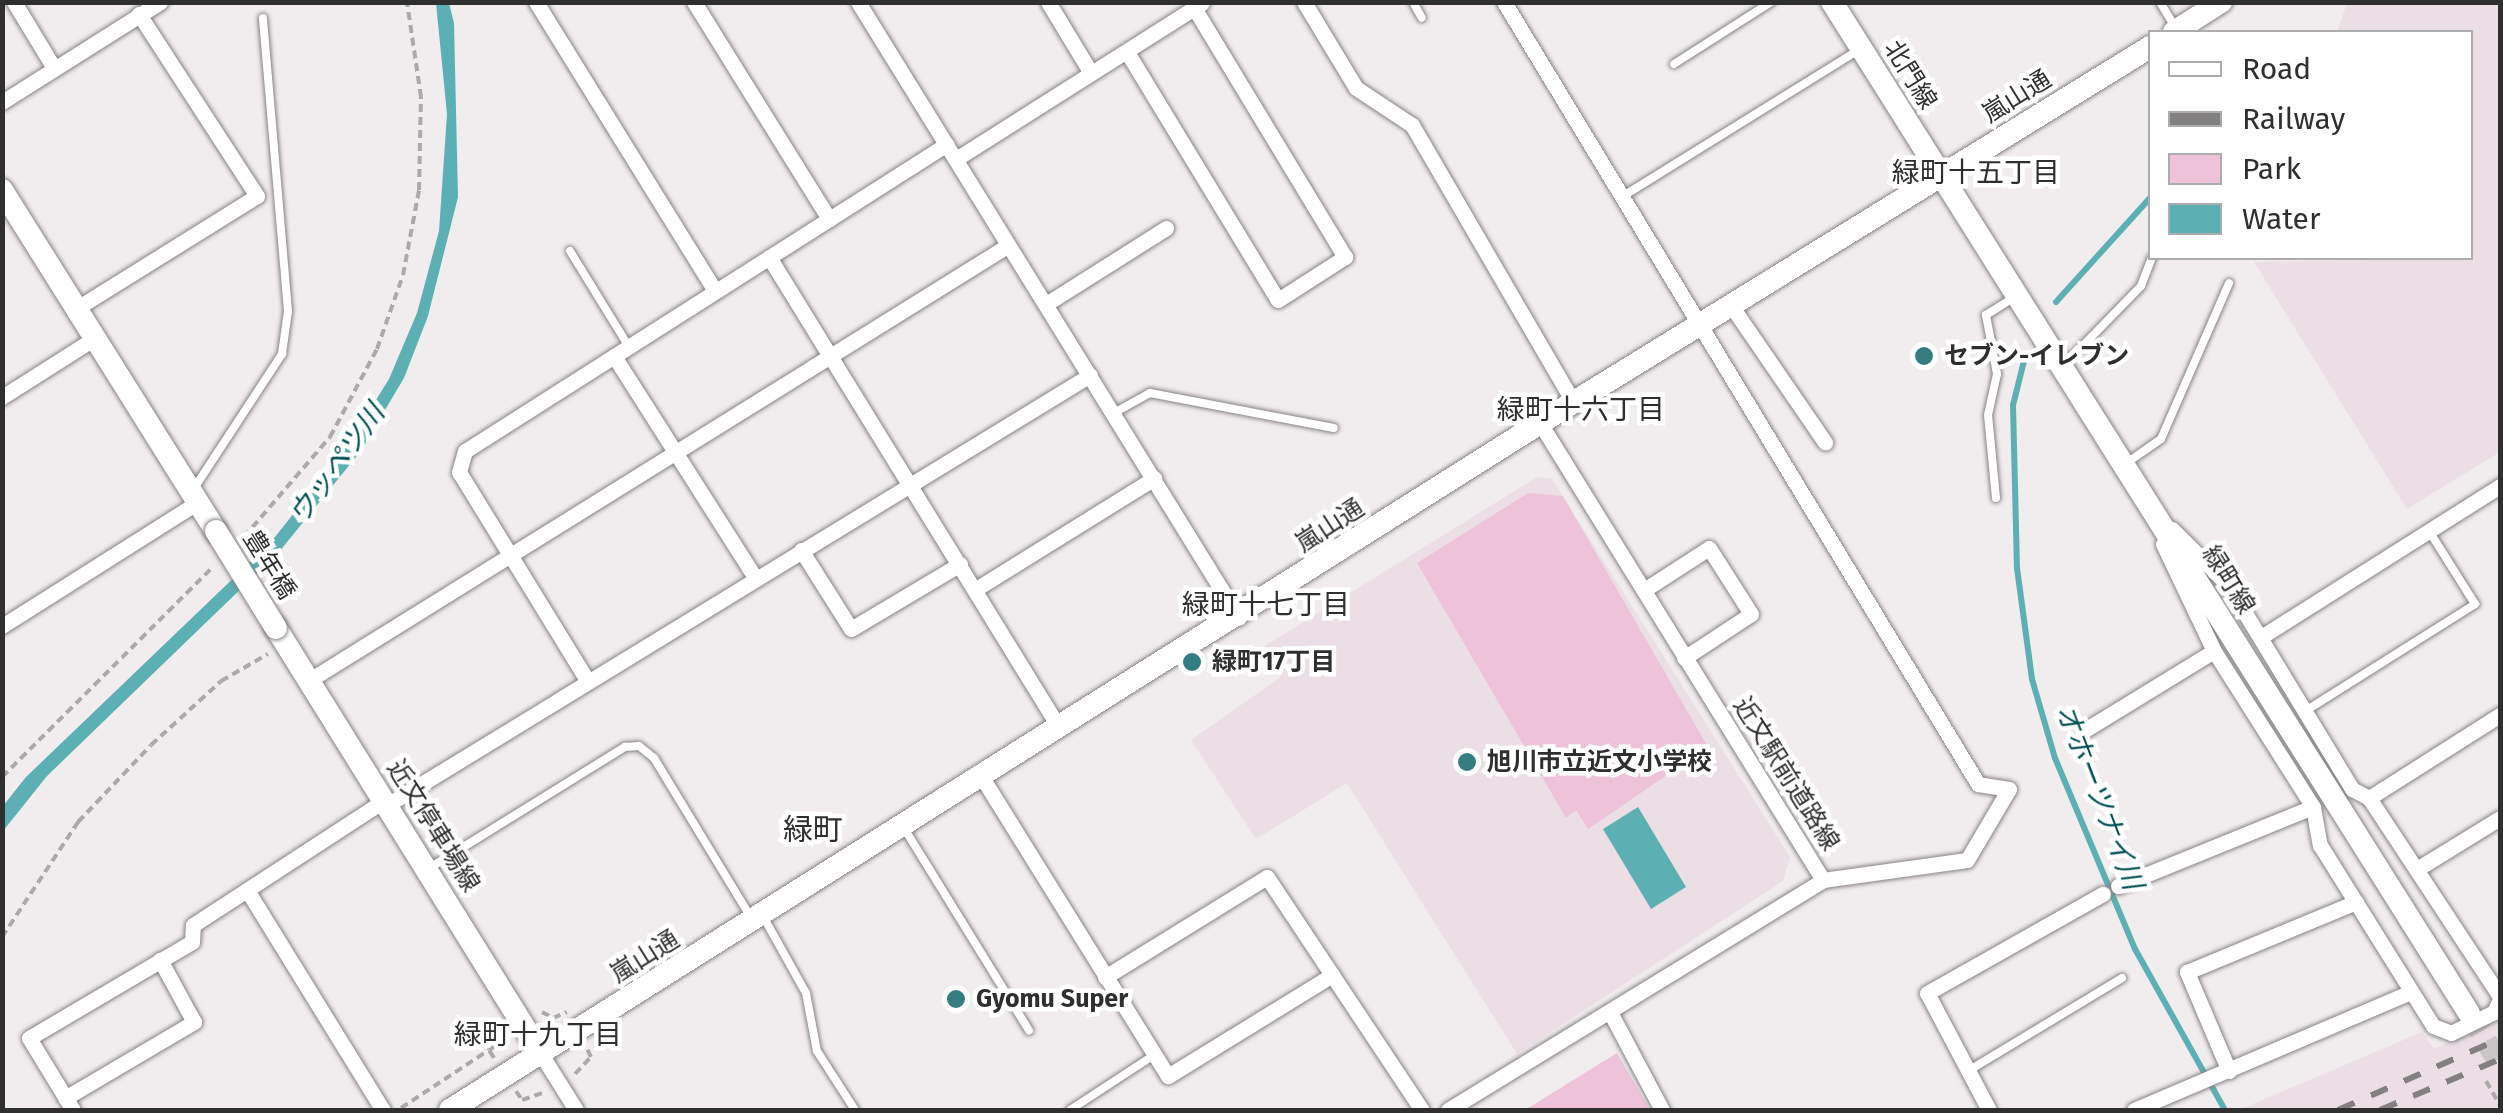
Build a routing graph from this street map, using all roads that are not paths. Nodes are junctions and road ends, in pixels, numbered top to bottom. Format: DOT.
graph roads {
  1 [pos="14,2"];
  2 [pos="160,2"];
  3 [pos="536,2"];
  4 [pos="694,2"];
  5 [pos="858,2"];
  6 [pos="1048,2"];
  7 [pos="1304,2"];
  8 [pos="1413,2"];
  9 [pos="1504,2"];
  10 [pos="1770,2"];
  11 [pos="1832,2"];
  12 [pos="2160,2"];
  13 [pos="2221,2"];
  14 [pos="1198,5"];
  15 [pos="139,14"];
  16 [pos="263,18"];
  17 [pos="1422,18"];
  18 [pos="2175,30"];
  19 [pos="2179,30"];
  20 [pos="2148,48"];
  21 [pos="1861,49"];
  22 [pos="1127,52"];
  23 [pos="1674,64"];
  24 [pos="54,68"];
  25 [pos="1091,72"];
  26 [pos="2,102"];
  27 [pos="947,144"];
  28 [pos="956,159"];
  29 [pos="1941,177"];
  30 [pos="2,190"];
  31 [pos="278,194"];
  32 [pos="257,196"];
  33 [pos="1620,198"];
  34 [pos="829,218"];
  35 [pos="1166,228"];
  36 [pos="1007,246"];
  37 [pos="570,251"];
  38 [pos="769,257"];
  39 [pos="2151,260"];
  40 [pos="2229,283"];
  41 [pos="715,292"];
  42 [pos="2023,303"];
  43 [pos="1046,304"];
  44 [pos="1730,304"];
  45 [pos="76,308"];
  46 [pos="1696,325"];
  47 [pos="95,338"];
  48 [pos="629,347"];
  49 [pos="614,356"];
  50 [pos="830,356"];
  51 [pos="2063,366"];
  52 [pos="1090,375"];
  53 [pos="2,397"];
  54 [pos="1573,402"];
  55 [pos="1114,414"];
  56 [pos="1540,423"];
  57 [pos="1334,428"];
  58 [pos="1825,442"];
  59 [pos="675,452"];
  60 [pos="2124,464"];
  61 [pos="1154,478"];
  62 [pos="911,485"];
  63 [pos="2500,486"];
  64 [pos="194,497"];
  65 [pos="1996,498"];
  66 [pos="2158,520"];
  67 [pos="2429,531"];
  68 [pos="801,550"];
  69 [pos="511,554"];
  70 [pos="960,564"];
  71 [pos="754,576"];
  72 [pos="976,589"];
  73 [pos="1644,590"];
  74 [pos="1239,618"];
  75 [pos="2,626"];
  76 [pos="2261,637"];
  77 [pos="274,640"];
  78 [pos="2214,651"];
  79 [pos="1684,658"];
  80 [pos="587,680"];
  81 [pos="308,681"];
  82 [pos="2307,710"];
  83 [pos="2500,715"];
  84 [pos="1060,729"];
  85 [pos="2085,730"];
  86 [pos="983,779"];
  87 [pos="2369,798"];
  88 [pos="386,802"];
  89 [pos="2313,807"];
  90 [pos="2500,818"];
  91 [pos="904,828"];
  92 [pos="428,869"];
  93 [pos="2418,869"];
  94 [pos="1823,880"];
  95 [pos="246,890"];
  96 [pos="2356,902"];
  97 [pos="758,919"];
  98 [pos="160,960"];
  99 [pos="1332,976"];
  100 [pos="1105,977"];
  101 [pos="2122,978"];
  102 [pos="2410,992"];
  103 [pos="2500,998"];
  104 [pos="2469,1013"];
  105 [pos="1611,1014"];
  106 [pos="1029,1030"];
  107 [pos="541,1054"];
  108 [pos="1154,1055"];
  109 [pos="1968,1070"];
  110 [pos="2230,1071"];
  111 [pos="69,1104"];
  112 [pos="383,1110"];
  113 [pos="450,1110"];
  114 [pos="576,1110"];
  115 [pos="855,1110"];
  116 [pos="1070,1110"];
  117 [pos="1422,1110"];
  118 [pos="1448,1110"];
  119 [pos="1662,1110"];
  120 [pos="1989,1110"];
  121 [pos="2134,1110"];
  1 -- 24 [label="street"];
  2 -- 15 [label="street"];
  3 -- 41 [label="street"];
  4 -- 34 [label="street"];
  5 -- 27 [label="street"];
  6 -- 25 [label="street"];
  7 -- 54 [label="street"];
  8 -- 17 [label="lane"];
  9 -- 33 [label="street"];
  10 -- 23 [label="lane"];
  11 -- 21 [label="street, 北門線"];
  12 -- 18 [label="lane"];
  13 -- 19 [label="street"];
  14 -- 22 [label="street"];
  14 -- 22 [label="street"];
  15 -- 24 [label="street"];
  15 -- 32 [label="street"];
  16 -- 31 [label="lane"];
  20 -- 29 [label="street, 嵐山通"];
  21 -- 29 [label="street, 北門線"];
  21 -- 33 [label="lane"];
  22 -- 25 [label="street"];
  24 -- 26 [label="street"];
  25 -- 28 [label="street"];
  27 -- 28 [label="street"];
  27 -- 34 [label="street"];
  28 -- 36 [label="street"];
  29 -- 42 [label="street, 緑町線"];
  29 -- 44 [label="street, 嵐山通"];
  30 -- 45 [label="street"];
  31 -- 32 [label="lane"];
  31 -- 64 [label="lane"];
  32 -- 45 [label="street"];
  33 -- 46 [label="street"];
  34 -- 38 [label="street"];
  35 -- 43 [label="street"];
  36 -- 43 [label="street"];
  36 -- 50 [label="street"];
  37 -- 48 [label="lane"];
  38 -- 41 [label="street"];
  38 -- 50 [label="street"];
  39 -- 51 [label="lane"];
  40 -- 60 [label="lane"];
  41 -- 48 [label="street"];
  42 -- 51 [label="street, 緑町線"];
  42 -- 65 [label="lane"];
  43 -- 52 [label="street"];
  44 -- 46 [label="street, 嵐山通"];
  44 -- 58 [label="street"];
  45 -- 47 [label="street"];
  46 -- 54 [label="street, 嵐山通"];
  46 -- 94 [label="street"];
  47 -- 53 [label="street"];
  47 -- 64 [label="street"];
  48 -- 49 [label="street"];
  49 -- 59 [label="street"];
  49 -- 69 [label="street"];
  50 -- 59 [label="street"];
  50 -- 62 [label="street"];
  51 -- 60 [label="street, 緑町線"];
  52 -- 55 [label="street"];
  52 -- 62 [label="street"];
  54 -- 56 [label="street, 嵐山通"];
  55 -- 57 [label="lane"];
  55 -- 61 [label="street"];
  56 -- 73 [label="street, 近文駅前道路線"];
  56 -- 74 [label="street, 嵐山通"];
  59 -- 69 [label="street"];
  59 -- 71 [label="street"];
  60 -- 66 [label="street, 緑町線"];
  61 -- 72 [label="street"];
  61 -- 74 [label="street"];
  62 -- 68 [label="street"];
  62 -- 70 [label="street"];
  63 -- 67 [label="street"];
  64 -- 75 [label="street"];
  64 -- 77 [label="street, 豊年橋, bridge"];
  66 -- 76 [label="street"];
  66 -- 78 [label="street"];
  66 -- 104 [label="street, 緑町線"];
  67 -- 76 [label="street"];
  67 -- 82 [label="lane"];
  68 -- 70 [label="street"];
  68 -- 71 [label="street"];
  69 -- 80 [label="street"];
  69 -- 81 [label="street"];
  70 -- 72 [label="street"];
  71 -- 80 [label="street"];
  72 -- 84 [label="street"];
  73 -- 79 [label="street, 近文駅前道路線"];
  73 -- 79 [label="street"];
  74 -- 84 [label="street, 嵐山通"];
  76 -- 82 [label="street"];
  77 -- 81 [label="street, 近文停車場線"];
  78 -- 85 [label="street"];
  78 -- 89 [label="street"];
  79 -- 94 [label="street, 近文駅前道路線"];
  80 -- 88 [label="street"];
  81 -- 88 [label="street, 近文停車場線"];
  82 -- 87 [label="street"];
  83 -- 87 [label="street"];
  84 -- 86 [label="street, 嵐山通"];
  86 -- 91 [label="street, 嵐山通"];
  86 -- 100 [label="street"];
  87 -- 93 [label="street"];
  88 -- 92 [label="street, 近文停車場線"];
  88 -- 95 [label="street"];
  89 -- 96 [label="street"];
  89 -- 109 [label="street"];
  90 -- 93 [label="street"];
  91 -- 97 [label="street, 嵐山通"];
  91 -- 106 [label="lane"];
  92 -- 97 [label="lane"];
  92 -- 107 [label="street, 近文停車場線"];
  93 -- 103 [label="street"];
  94 -- 105 [label="street, 近文駅前道路線"];
  95 -- 98 [label="street"];
  95 -- 112 [label="street"];
  96 -- 102 [label="street"];
  96 -- 110 [label="street"];
  97 -- 107 [label="street, 嵐山通"];
  97 -- 115 [label="lane"];
  98 -- 111 [label="street"];
  98 -- 111 [label="street"];
  99 -- 100 [label="street"];
  99 -- 108 [label="street"];
  99 -- 117 [label="street"];
  100 -- 108 [label="street"];
  101 -- 109 [label="lane"];
  102 -- 103 [label="street"];
  102 -- 110 [label="street"];
  105 -- 118 [label="street, 近文駅前道路線"];
  105 -- 119 [label="street"];
  107 -- 113 [label="street, 嵐山通"];
  107 -- 114 [label="street"];
  108 -- 116 [label="lane"];
  109 -- 120 [label="street"];
  110 -- 121 [label="street"];
}
